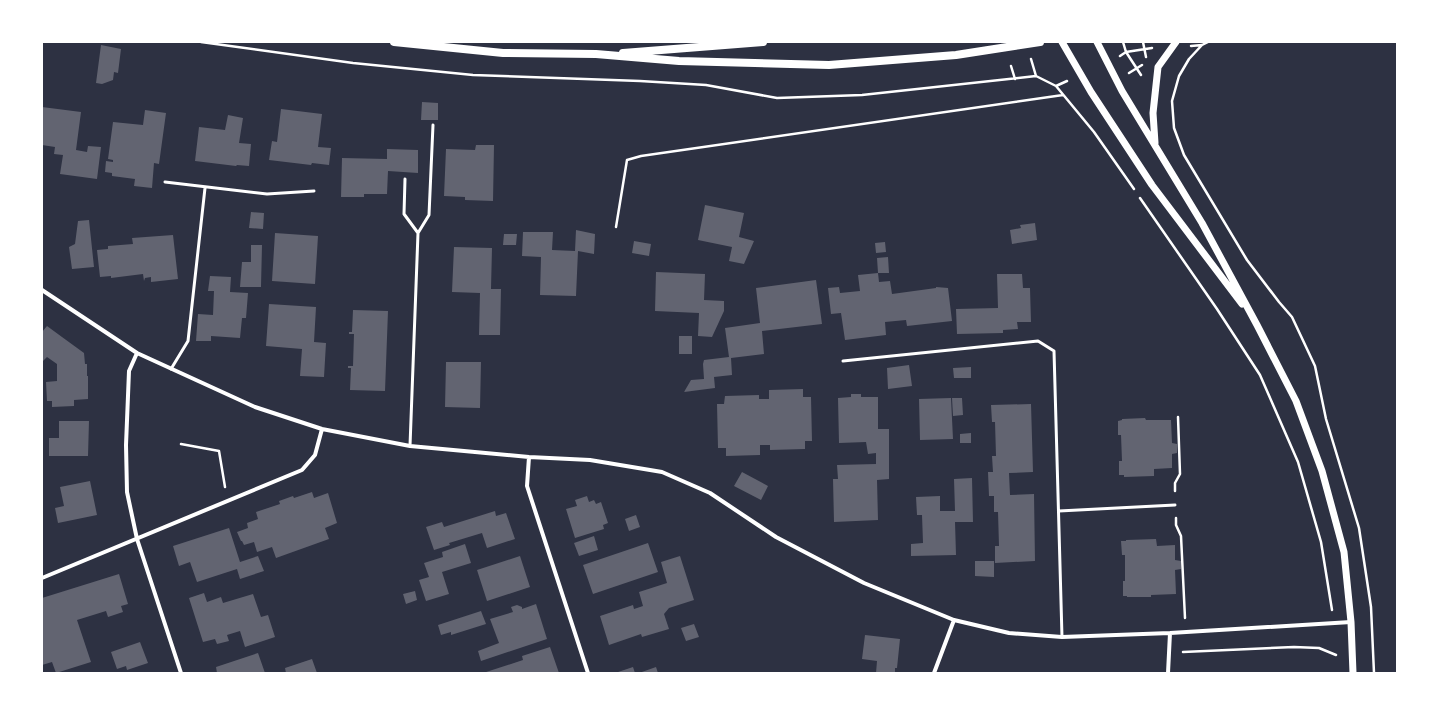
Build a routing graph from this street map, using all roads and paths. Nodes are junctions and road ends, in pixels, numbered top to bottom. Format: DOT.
graph roads {
  1 [pos="201,42"];
  2 [pos="394,42"];
  3 [pos="763,42"];
  4 [pos="1040,42"];
  5 [pos="1062,42"];
  6 [pos="1096,42"];
  7 [pos="1123,42"];
  8 [pos="1143,42"];
  9 [pos="1176,42"];
  10 [pos="1208,42"];
  11 [pos="1202,45"];
  12 [pos="1186,46"];
  13 [pos="1157,48"];
  14 [pos="1145,49"];
  15 [pos="1126,52"];
  16 [pos="596,54"];
  17 [pos="1118,57"];
  18 [pos="1033,64"];
  19 [pos="1011,66"];
  20 [pos="1137,68"];
  21 [pos="1128,74"];
  22 [pos="1036,76"];
  23 [pos="1143,78"];
  24 [pos="1014,79"];
  25 [pos="1068,80"];
  26 [pos="1056,86"];
  27 [pos="1063,95"];
  28 [pos="433,125"];
  29 [pos="1155,146"];
  30 [pos="405,179"];
  31 [pos="165,182"];
  32 [pos="205,188"];
  33 [pos="314,191"];
  34 [pos="616,227"];
  35 [pos="418,233"];
  36 [pos="42,290"];
  37 [pos="1257,326"];
  38 [pos="137,353"];
  39 [pos="842,360"];
  40 [pos="171,369"];
  41 [pos="1320,389"];
  42 [pos="1178,417"];
  43 [pos="322,429"];
  44 [pos="181,444"];
  45 [pos="410,446"];
  46 [pos="529,457"];
  47 [pos="229,501"];
  48 [pos="1175,505"];
  49 [pos="1059,511"];
  50 [pos="137,538"];
  51 [pos="42,578"];
  52 [pos="1331,602"];
  53 [pos="954,620"];
  54 [pos="1352,622"];
  55 [pos="1186,632"];
  56 [pos="1170,633"];
  57 [pos="1062,637"];
  58 [pos="1169,653"];
  59 [pos="1337,655"];
  60 [pos="180,673"];
  61 [pos="588,673"];
  62 [pos="934,673"];
  63 [pos="1168,673"];
  64 [pos="1353,673"];
  1 -- 24 [label="path"];
  2 -- 16 [label="main road"];
  3 -- 16 [label="main road"];
  4 -- 16 [label="main road"];
  5 -- 37 [label="street"];
  6 -- 29 [label="street"];
  7 -- 15 [label="path"];
  8 -- 14 [label="path"];
  9 -- 29 [label="street"];
  10 -- 11 [label="path"];
  11 -- 12 [label="path"];
  11 -- 41 [label="path"];
  13 -- 14 [label="path"];
  14 -- 15 [label="path"];
  14 -- 20 [label="path"];
  15 -- 17 [label="path"];
  15 -- 20 [label="path"];
  18 -- 22 [label="path"];
  19 -- 24 [label="path"];
  20 -- 21 [label="path"];
  20 -- 23 [label="path"];
  22 -- 24 [label="path"];
  22 -- 26 [label="path"];
  25 -- 26 [label="path"];
  26 -- 27 [label="path"];
  27 -- 34 [label="path"];
  27 -- 52 [label="path"];
  28 -- 35 [label="lane"];
  29 -- 37 [label="street"];
  30 -- 35 [label="lane"];
  31 -- 32 [label="lane"];
  32 -- 33 [label="lane"];
  32 -- 40 [label="lane"];
  35 -- 45 [label="lane"];
  36 -- 38 [label="street"];
  37 -- 54 [label="street"];
  38 -- 40 [label="street"];
  38 -- 50 [label="street"];
  39 -- 49 [label="lane"];
  40 -- 43 [label="street"];
  42 -- 48 [label="path"];
  43 -- 45 [label="street"];
  43 -- 47 [label="street"];
  44 -- 47 [label="path"];
  45 -- 46 [label="street"];
  46 -- 53 [label="street"];
  46 -- 61 [label="street"];
  47 -- 50 [label="street"];
  48 -- 49 [label="lane"];
  48 -- 55 [label="path"];
  49 -- 57 [label="lane"];
  50 -- 51 [label="street"];
  50 -- 60 [label="street"];
  53 -- 57 [label="street"];
  53 -- 62 [label="street"];
  54 -- 55 [label="street"];
  54 -- 64 [label="street"];
  55 -- 56 [label="street"];
  56 -- 57 [label="street"];
  56 -- 58 [label="street"];
  58 -- 59 [label="path"];
  58 -- 63 [label="street"];
}
